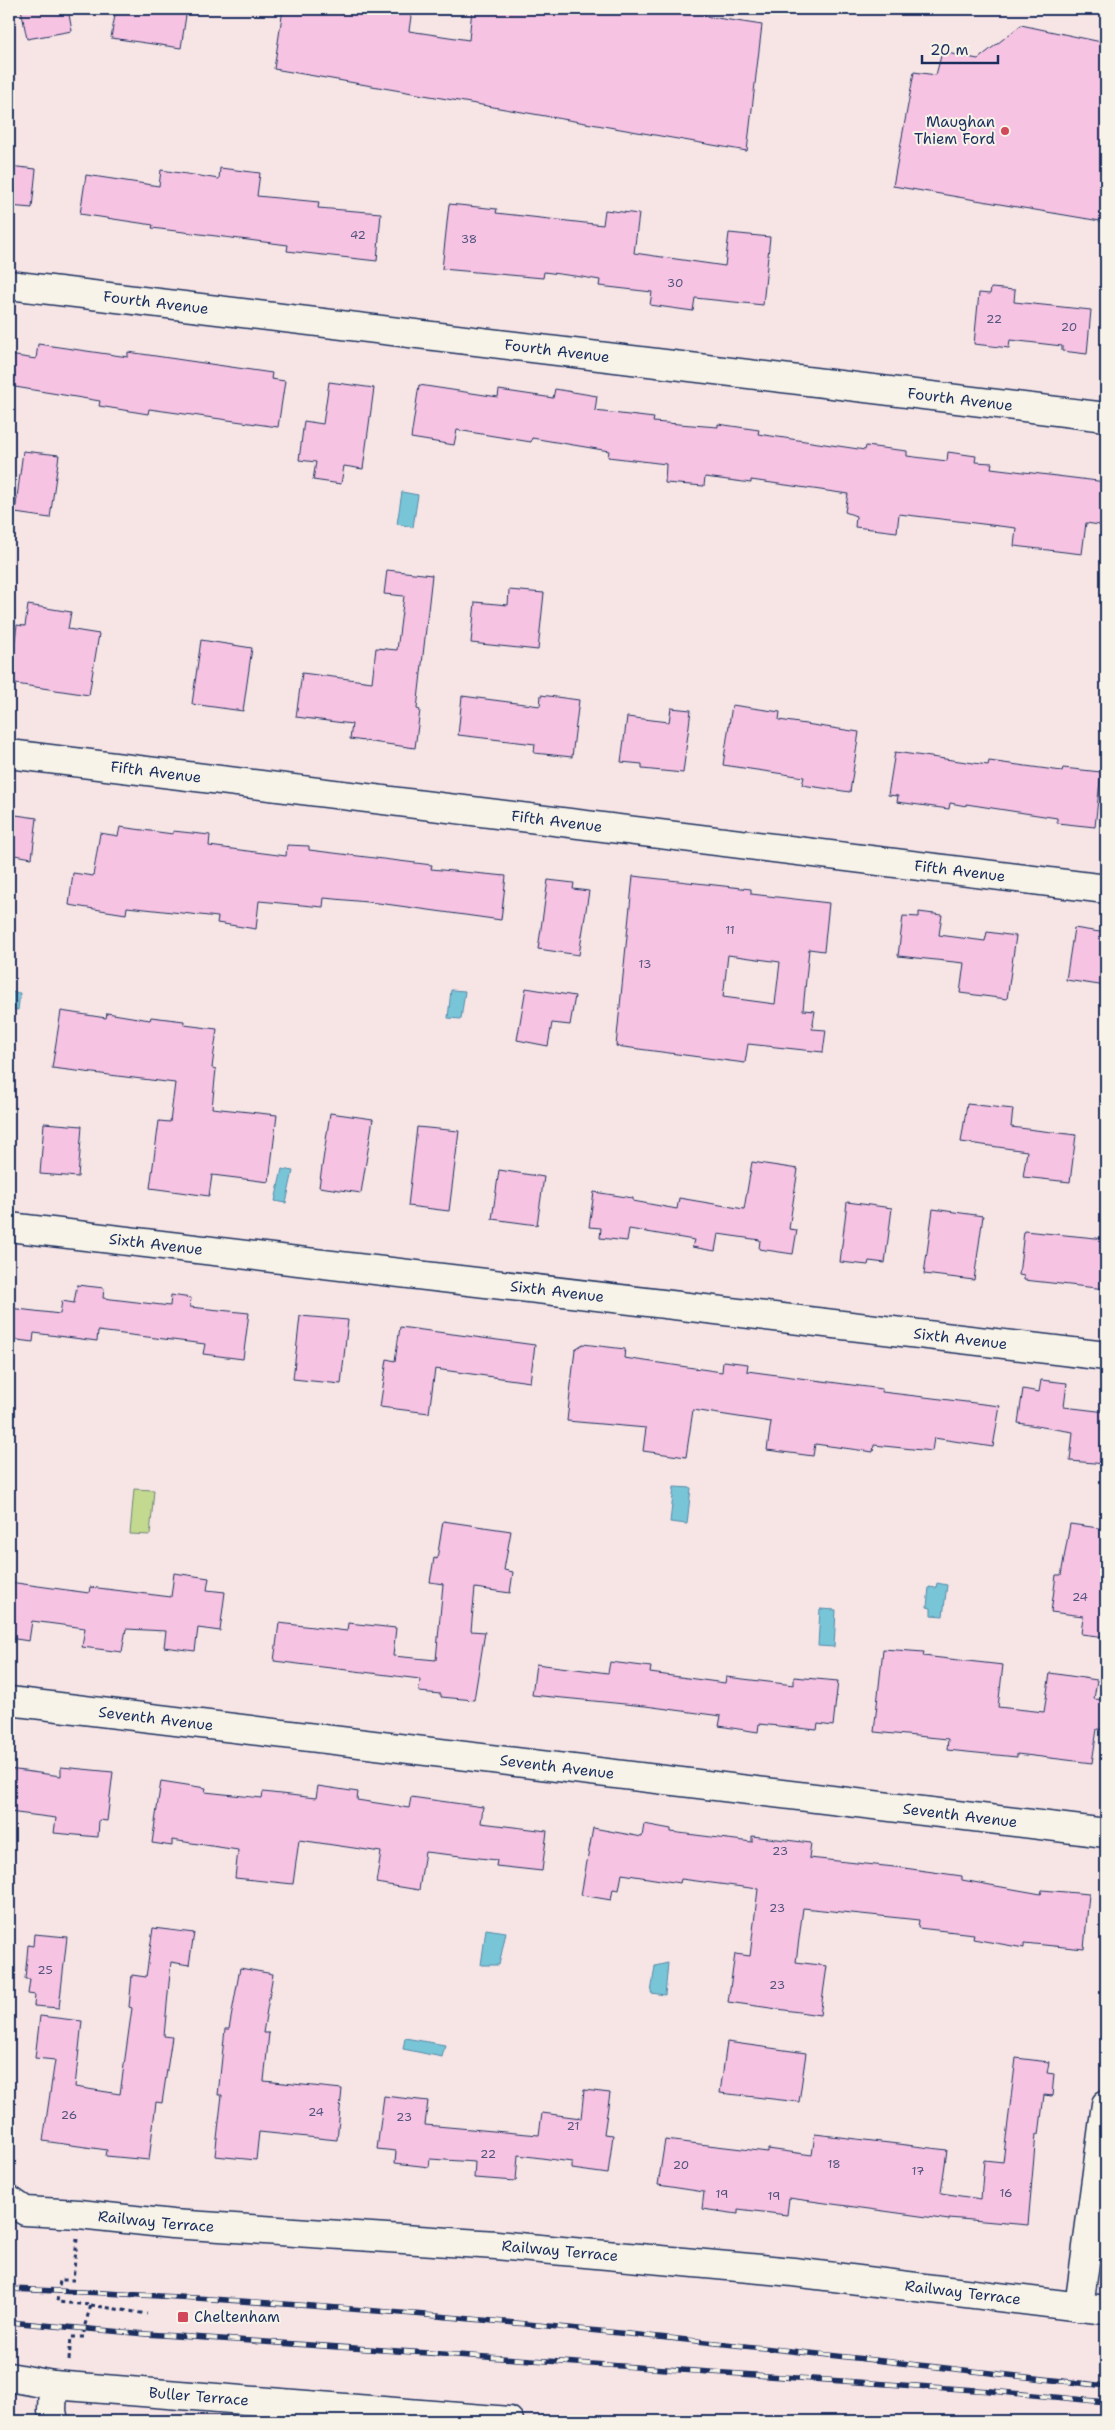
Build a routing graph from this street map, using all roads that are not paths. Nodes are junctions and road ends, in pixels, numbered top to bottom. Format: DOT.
graph roads {
  1 [pos="9,285"];
  2 [pos="1106,417"];
  3 [pos="9,754"];
  4 [pos="1106,889"];
  5 [pos="9,1227"];
  6 [pos="1106,1356"];
  7 [pos="9,1701"];
  8 [pos="1106,1833"];
  9 [pos="1106,2104"];
  10 [pos="11,2202"];
  11 [pos="1079,2307"];
  12 [pos="1106,2310"];
  13 [pos="9,2377"];
  14 [pos="53,2385"];
  15 [pos="54,2421"];
  16 [pos="496,2421"];
  1 -- 2 [label="street, Fourth Avenue"];
  3 -- 4 [label="street, Fifth Avenue"];
  5 -- 6 [label="street, Sixth Avenue"];
  7 -- 8 [label="street, Seventh Avenue"];
  9 -- 11 [label="street"];
  10 -- 11 [label="street, Railway Terrace"];
  11 -- 12 [label="street, Railway Terrace"];
  13 -- 14 [label="street, Buller Terrace"];
  14 -- 15 [label="street"];
  14 -- 16 [label="street, Buller Terrace"];
}
